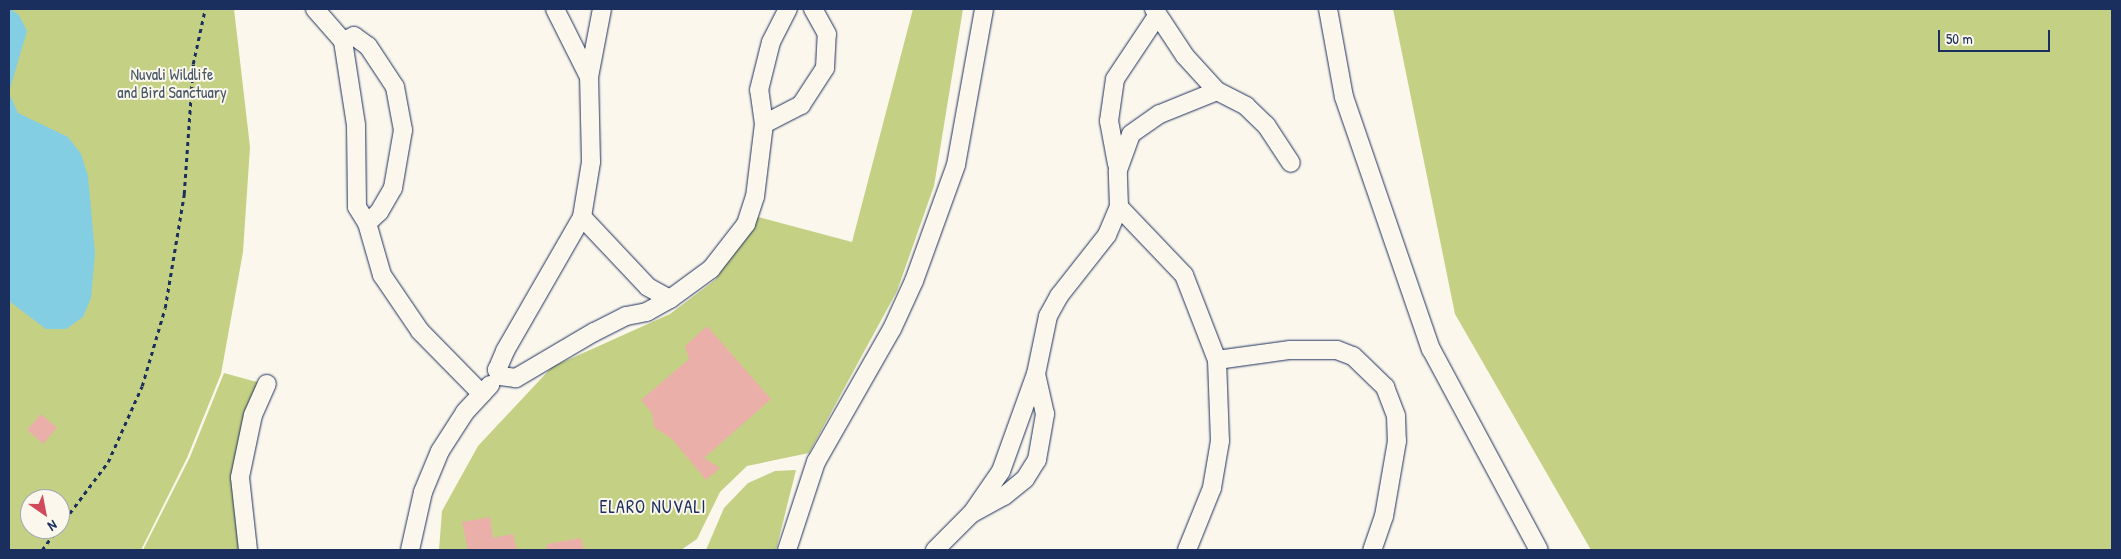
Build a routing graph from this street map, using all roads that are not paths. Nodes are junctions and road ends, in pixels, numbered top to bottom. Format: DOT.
graph roads {
  1 [pos="315,9"];
  2 [pos="554,9"];
  3 [pos="602,9"];
  4 [pos="788,9"];
  5 [pos="812,9"];
  6 [pos="984,9"];
  7 [pos="1328,9"];
  8 [pos="1155,12"];
  9 [pos="344,41"];
  10 [pos="589,77"];
  11 [pos="1217,91"];
  12 [pos="764,124"];
  13 [pos="1291,163"];
  14 [pos="1118,170"];
  15 [pos="1119,207"];
  16 [pos="582,217"];
  17 [pos="367,223"];
  18 [pos="670,299"];
  19 [pos="1217,360"];
  20 [pos="1036,374"];
  21 [pos="500,376"];
  22 [pos="267,384"];
  23 [pos="482,394"];
  24 [pos="970,514"];
  25 [pos="248,550"];
  26 [pos="410,550"];
  27 [pos="787,550"];
  28 [pos="935,550"];
  29 [pos="1187,550"];
  30 [pos="1372,550"];
  31 [pos="1539,550"];
  1 -- 9 [label="street"];
  2 -- 10 [label="street"];
  3 -- 10 [label="street"];
  4 -- 12 [label="street"];
  5 -- 12 [label="street"];
  6 -- 27 [label="street"];
  7 -- 31 [label="street"];
  8 -- 11 [label="street"];
  8 -- 14 [label="street"];
  9 -- 17 [label="street"];
  9 -- 17 [label="street"];
  10 -- 16 [label="street"];
  11 -- 13 [label="street"];
  11 -- 14 [label="street"];
  12 -- 18 [label="street"];
  14 -- 15 [label="street"];
  15 -- 19 [label="street"];
  15 -- 20 [label="street"];
  16 -- 18 [label="street"];
  16 -- 21 [label="street"];
  17 -- 23 [label="street"];
  18 -- 21 [label="street"];
  19 -- 29 [label="street"];
  19 -- 30 [label="street"];
  20 -- 24 [label="street"];
  20 -- 24 [label="street"];
  21 -- 23 [label="street"];
  22 -- 25 [label="street"];
  23 -- 26 [label="street"];
  24 -- 28 [label="street"];
}
